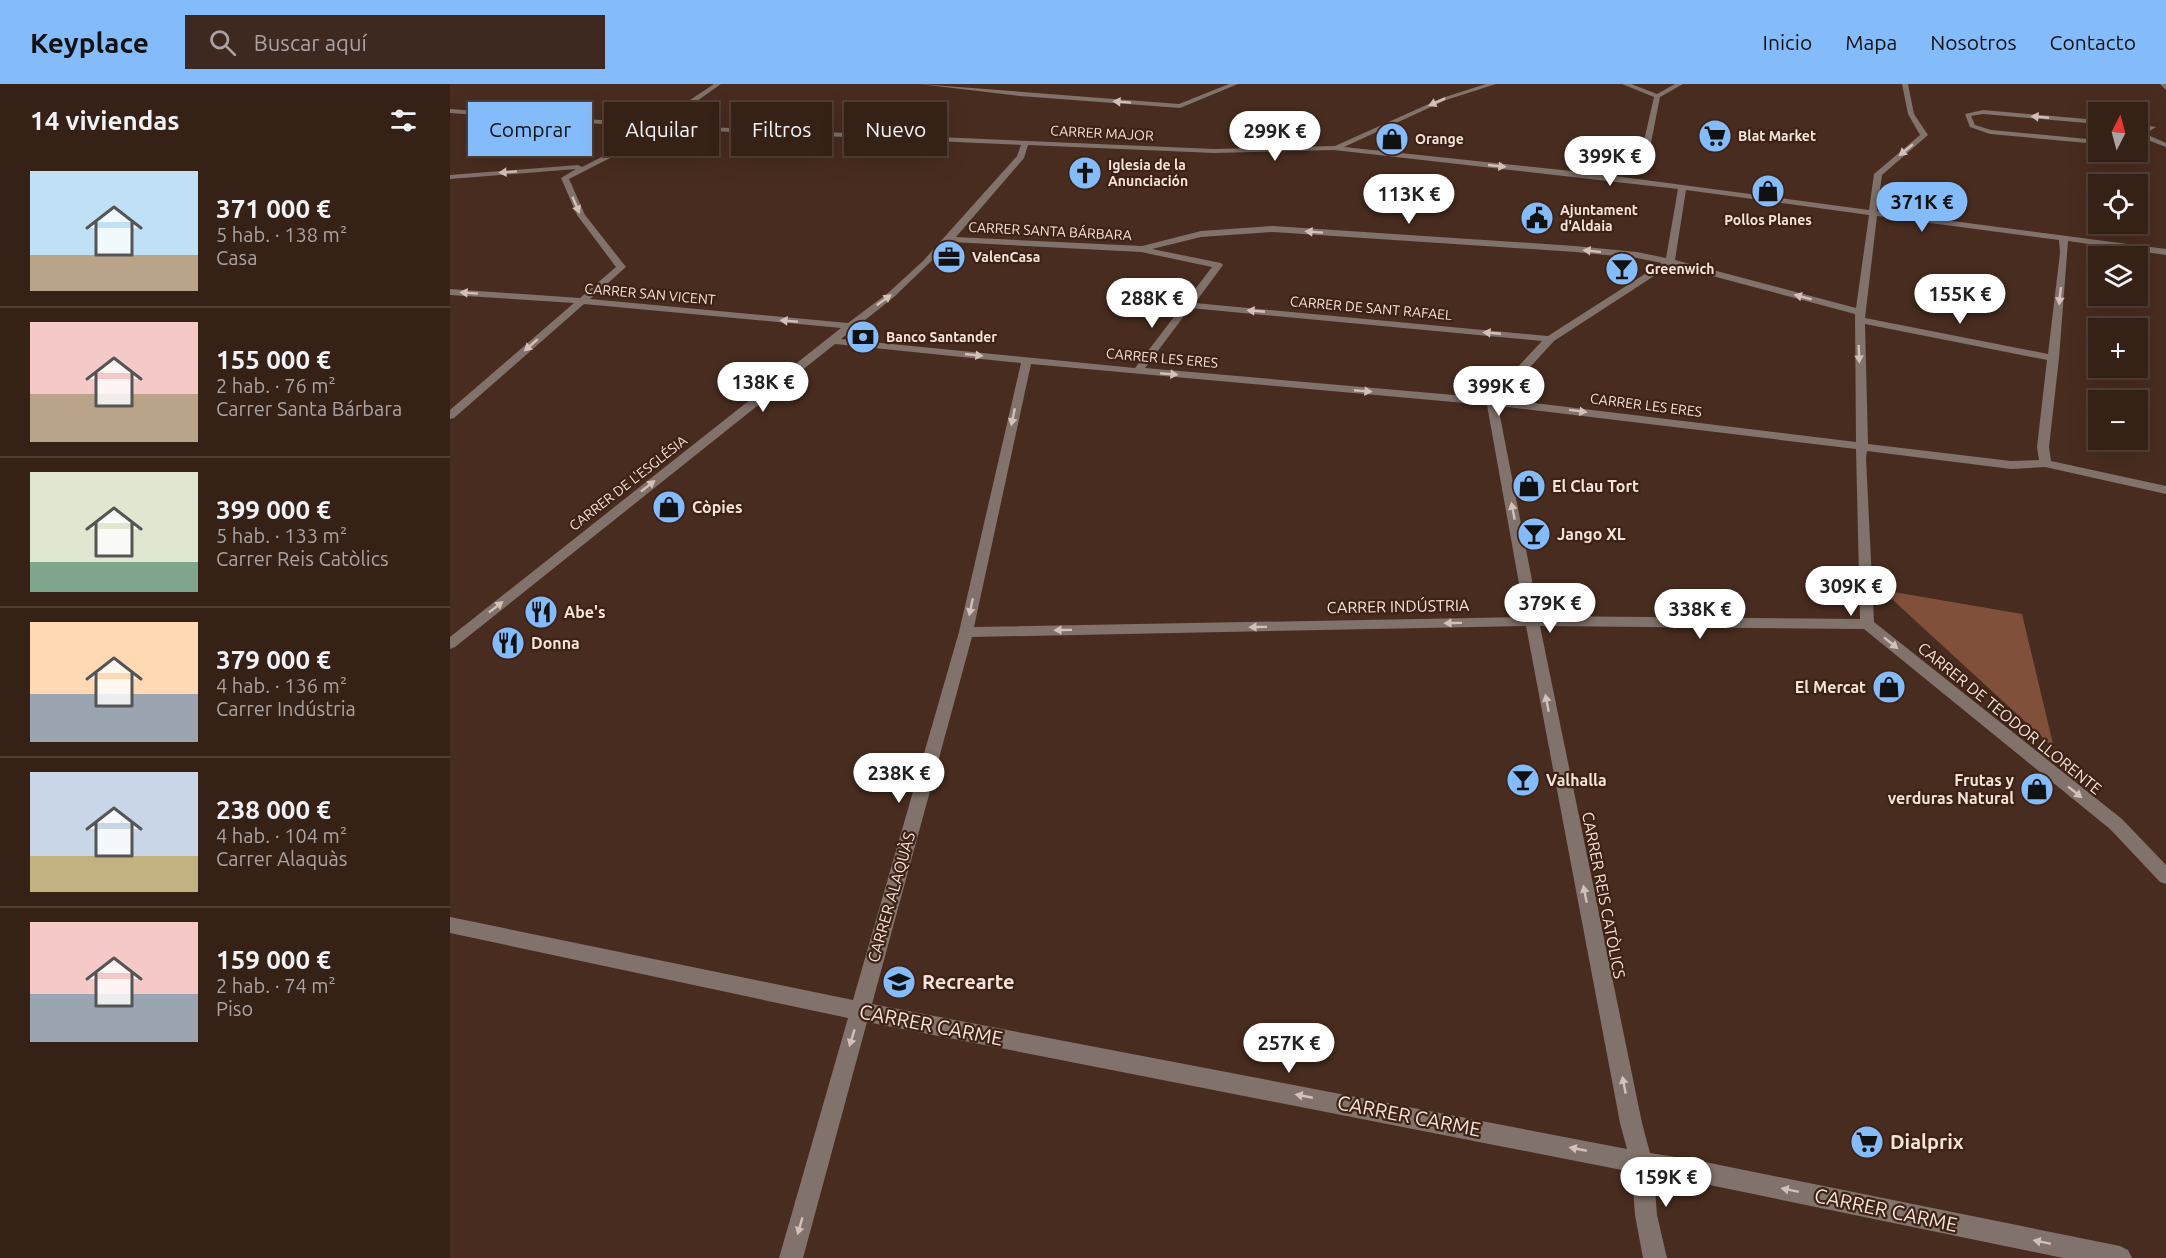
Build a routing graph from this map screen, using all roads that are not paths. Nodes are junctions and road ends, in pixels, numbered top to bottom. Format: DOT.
graph roads {
  1 [pos="718,84"];
  2 [pos="922,84"];
  3 [pos="1033,84"];
  4 [pos="1235,84"];
  5 [pos="1493,84"];
  6 [pos="1625,84"];
  7 [pos="1680,84"];
  8 [pos="1905,84"];
  9 [pos="2163,84"];
  10 [pos="2166,88"];
  11 [pos="1020,94"];
  12 [pos="1657,96"];
  13 [pos="694,102"];
  14 [pos="450,111"];
  15 [pos="2088,121"];
  16 [pos="604,123"];
  17 [pos="2148,126"];
  18 [pos="719,129"];
  19 [pos="2148,130"];
  20 [pos="2148,138"];
  21 [pos="2088,141"];
  22 [pos="1025,142"];
  23 [pos="2148,146"];
  24 [pos="2166,146"];
  25 [pos="1334,148"];
  26 [pos="606,156"];
  27 [pos="587,166"];
  28 [pos="1645,170"];
  29 [pos="1572,174"];
  30 [pos="450,177"];
  31 [pos="1682,187"];
  32 [pos="1873,213"];
  33 [pos="2063,238"];
  34 [pos="949,239"];
  35 [pos="1142,249"];
  36 [pos="2166,252"];
  37 [pos="1670,262"];
  38 [pos="450,292"];
  39 [pos="581,301"];
  40 [pos="1189,305"];
  41 [pos="1860,316"];
  42 [pos="847,327"];
  43 [pos="1550,339"];
  44 [pos="833,341"];
  45 [pos="2054,358"];
  46 [pos="1028,360"];
  47 [pos="1138,371"];
  48 [pos="1492,402"];
  49 [pos="450,416"];
  50 [pos="1862,446"];
  51 [pos="2045,463"];
  52 [pos="2166,490"];
  53 [pos="1533,621"];
  54 [pos="1867,624"];
  55 [pos="966,632"];
  56 [pos="450,644"];
  57 [pos="2166,877"];
  58 [pos="450,925"];
  59 [pos="861,1011"];
  60 [pos="1642,1163"];
  61 [pos="791,1258"];
  62 [pos="1655,1258"];
  63 [pos="2120,1258"];
  1 -- 13 [label="street"];
  2 -- 11 [label="street"];
  3 -- 11 [label="street"];
  4 -- 11 [label="street, one-way"];
  5 -- 25 [label="street, one-way"];
  6 -- 12 [label="street"];
  7 -- 12 [label="street"];
  8 -- 32 [label="street, one-way"];
  9 -- 10 [label="street"];
  12 -- 28 [label="street"];
  14 -- 16 [label="street, CARRER MAJOR"];
  15 -- 21 [label="street, one-way"];
  17 -- 19 [label="street"];
  18 -- 22 [label="street, CARRER MAJOR"];
  20 -- 24 [label="street"];
  22 -- 25 [label="street, CARRER MAJOR"];
  22 -- 34 [label="street, CARRER DE L'ESGLÉSIA"];
  23 -- 24 [label="street"];
  25 -- 29 [label="street, one-way"];
  26 -- 27 [label="street"];
  27 -- 30 [label="street, one-way"];
  27 -- 39 [label="street, one-way"];
  28 -- 29 [label="street"];
  28 -- 31 [label="street"];
  29 -- 31 [label="street"];
  31 -- 32 [label="street"];
  31 -- 37 [label="street"];
  32 -- 33 [label="street"];
  32 -- 41 [label="street"];
  33 -- 36 [label="street"];
  33 -- 45 [label="street, one-way"];
  34 -- 35 [label="street, CARRER SANTA BÁRBARA"];
  42 -- 34 [label="street, CARRER DE L'ESGLÉSIA, one-way"];
  37 -- 35 [label="street, CARRER SANTA BÁRBARA, one-way"];
  35 -- 40 [label="street"];
  41 -- 37 [label="street, CARRER SANTA BÁRBARA, one-way"];
  37 -- 43 [label="street"];
  39 -- 38 [label="street, CARRER SAN VICENT, one-way"];
  42 -- 39 [label="street, CARRER SAN VICENT, one-way"];
  39 -- 49 [label="street, one-way"];
  43 -- 40 [label="street, CARRER DE SANT RAFAEL, one-way"];
  40 -- 47 [label="street"];
  41 -- 45 [label="street, CARRER SANTA BÁRBARA"];
  41 -- 50 [label="street, one-way"];
  42 -- 44 [label="street, CARRER DE L'ESGLÉSIA"];
  43 -- 48 [label="street"];
  44 -- 46 [label="street, CARRER LES ERES, one-way"];
  56 -- 44 [label="street, CARRER DE L'ESGLÉSIA, one-way"];
  45 -- 51 [label="street"];
  46 -- 47 [label="street, CARRER LES ERES"];
  46 -- 55 [label="street, CARRER ALAQUÀS, one-way"];
  47 -- 48 [label="street, CARRER LES ERES, one-way"];
  48 -- 50 [label="street, CARRER LES ERES, one-way"];
  53 -- 48 [label="street, CARRER REIS CATÒLICS, one-way"];
  50 -- 51 [label="street, CARRER LES ERES"];
  50 -- 54 [label="street"];
  51 -- 52 [label="street, CARRER LES ERES"];
  53 -- 54 [label="street, CARRER INDÚSTRIA"];
  53 -- 55 [label="street, CARRER INDÚSTRIA, one-way"];
  60 -- 53 [label="street, CARRER REIS CATÒLICS, one-way"];
  54 -- 57 [label="street, CARRER DE TEODOR LLORENTE, one-way"];
  55 -- 59 [label="street, CARRER ALAQUÀS"];
  58 -- 59 [label="street, CARRER CARME"];
  60 -- 59 [label="street, CARRER CARME, one-way"];
  59 -- 61 [label="street, CARRER ALAQUÀS, one-way"];
  60 -- 62 [label="street, CARRER REIS CATÒLICS"];
  63 -- 60 [label="street, CARRER CARME, one-way"];
}
